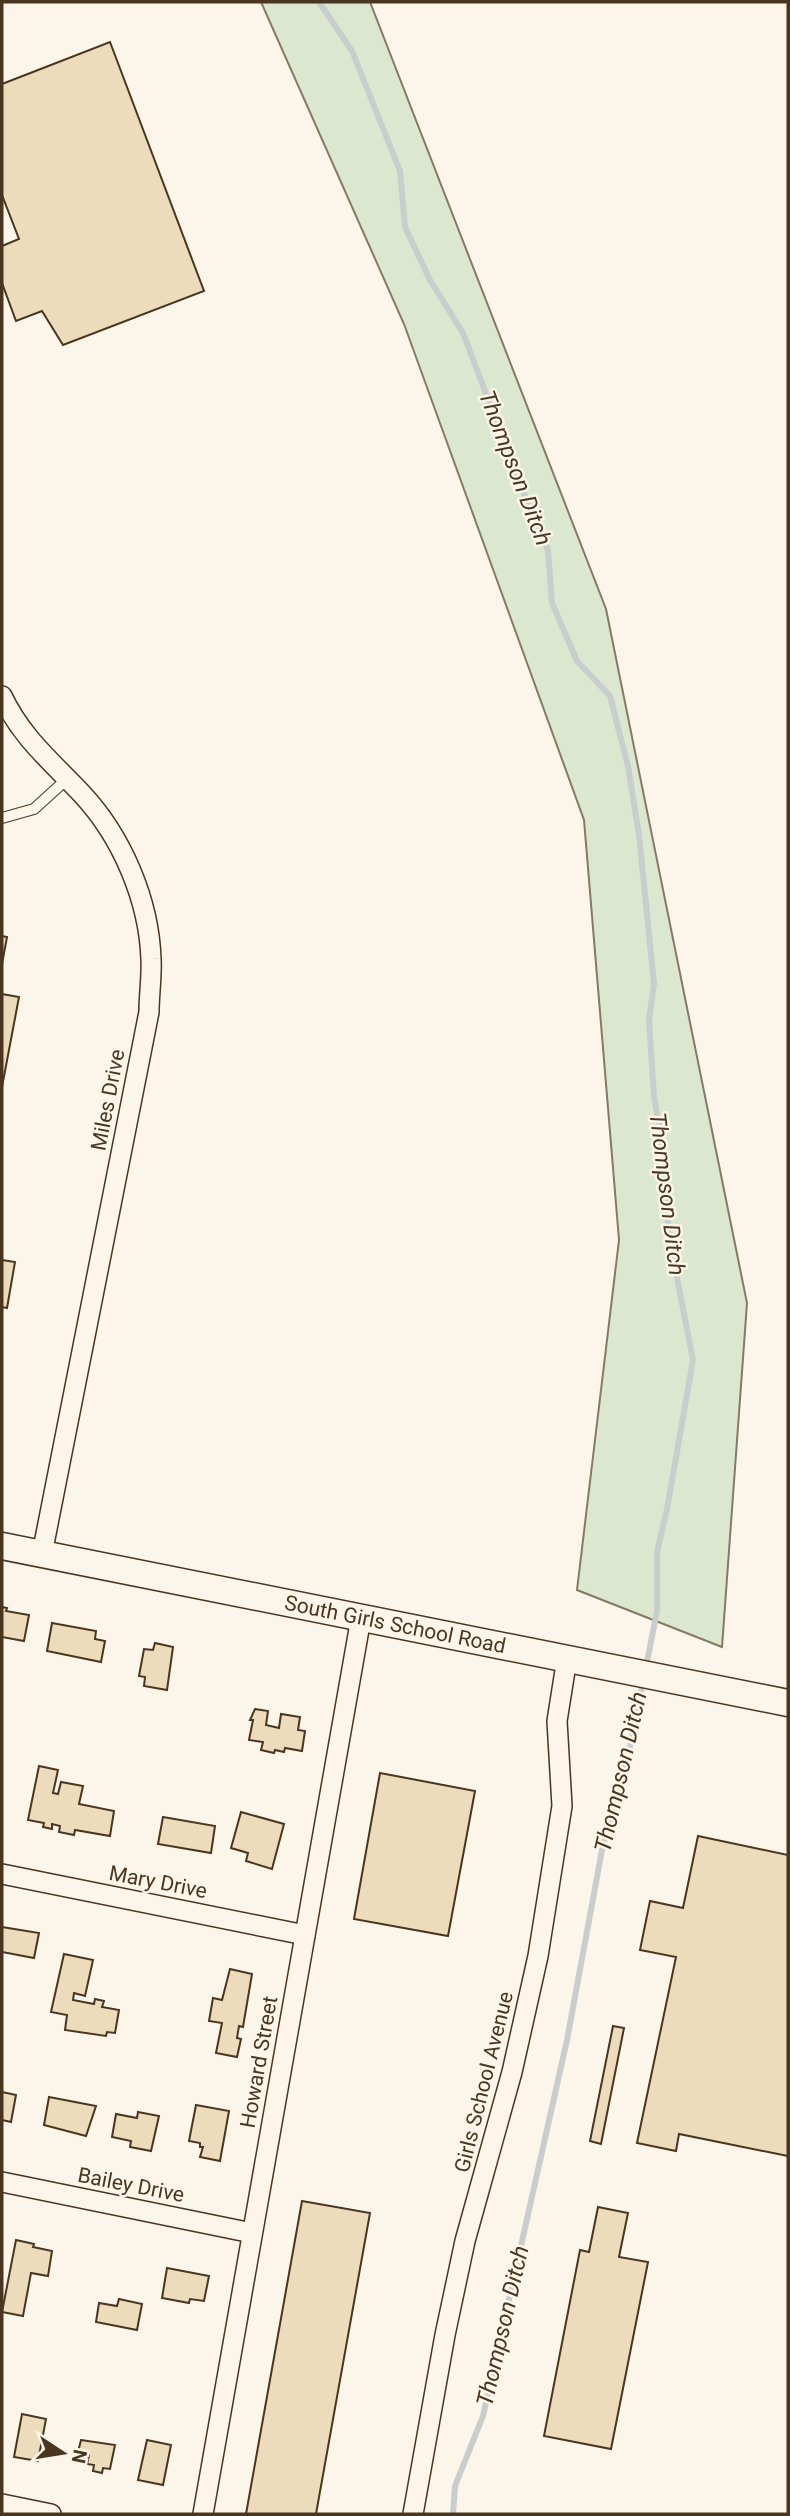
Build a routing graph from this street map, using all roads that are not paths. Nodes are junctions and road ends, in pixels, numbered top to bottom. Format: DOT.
graph roads {
  1 [pos="2,696"];
  2 [pos="67,779"];
  3 [pos="2,818"];
  4 [pos="2,1546"];
  5 [pos="42,1554"];
  6 [pos="361,1618"];
  7 [pos="567,1658"];
  8 [pos="788,1703"];
  9 [pos="2,1874"];
  10 [pos="305,1935"];
  11 [pos="2,2182"];
  12 [pos="252,2233"];
  13 [pos="2,2504"];
  14 [pos="51,2514"];
  15 [pos="203,2514"];
  16 [pos="413,2514"];
  1 -- 2 [label="street, Miles Drive"];
  2 -- 3 [label="lane"];
  2 -- 5 [label="street, Miles Drive"];
  4 -- 5 [label="main road, South Girls School Road"];
  5 -- 6 [label="main road, South Girls School Road"];
  6 -- 7 [label="main road, South Girls School Road"];
  6 -- 10 [label="street, Howard Street"];
  7 -- 8 [label="main road, South Girls School Road"];
  7 -- 16 [label="street, Girls School Avenue"];
  9 -- 10 [label="street, Mary Drive"];
  10 -- 12 [label="street, Howard Street"];
  11 -- 12 [label="street, Bailey Drive"];
  12 -- 15 [label="street, Howard Street"];
  13 -- 14 [label="street"];
}
